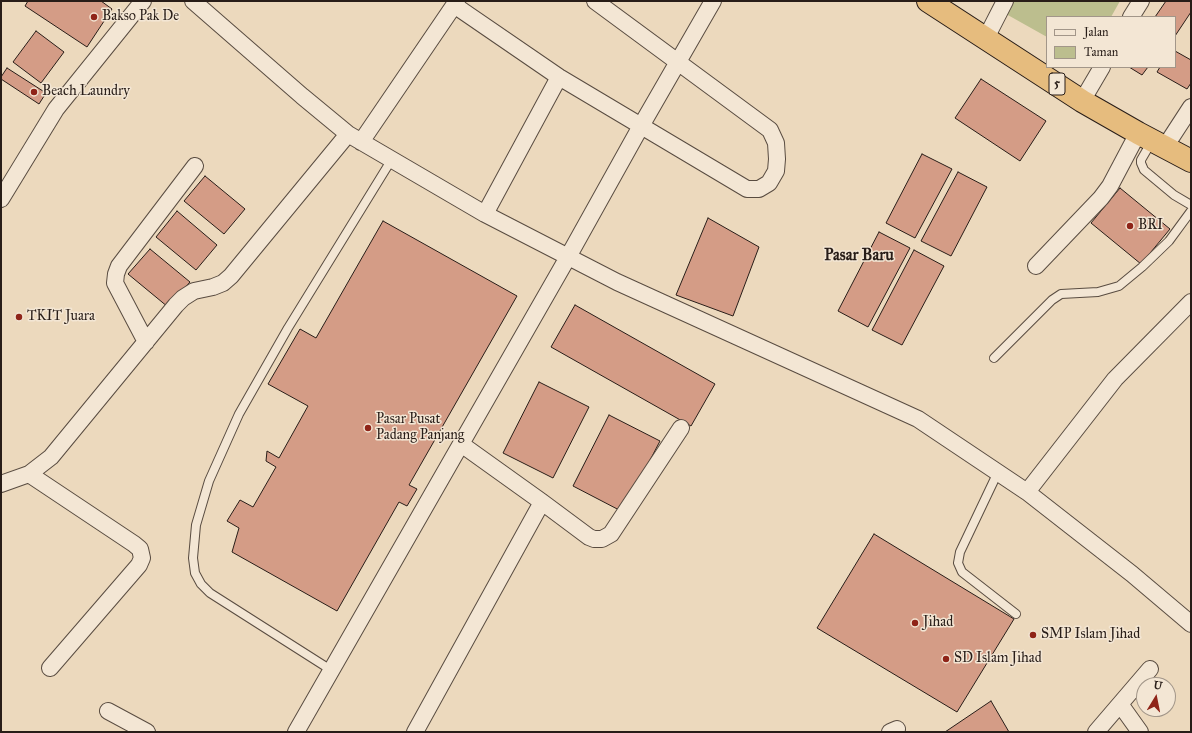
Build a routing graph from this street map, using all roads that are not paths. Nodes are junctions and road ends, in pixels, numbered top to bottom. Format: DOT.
graph roads {
  1 [pos="143,1"];
  2 [pos="193,1"];
  3 [pos="595,1"];
  4 [pos="713,1"];
  5 [pos="928,1"];
  6 [pos="1005,1"];
  7 [pos="1141,1"];
  8 [pos="455,3"];
  9 [pos="1132,16"];
  10 [pos="986,38"];
  11 [pos="678,62"];
  12 [pos="1101,68"];
  13 [pos="559,77"];
  14 [pos="1082,100"];
  15 [pos="1191,107"];
  16 [pos="641,126"];
  17 [pos="355,138"];
  18 [pos="1152,140"];
  19 [pos="392,159"];
  20 [pos="1191,161"];
  21 [pos="195,166"];
  22 [pos="1,199"];
  23 [pos="1191,205"];
  24 [pos="1191,211"];
  25 [pos="485,214"];
  26 [pos="568,257"];
  27 [pos="1036,266"];
  28 [pos="1191,302"];
  29 [pos="146,342"];
  30 [pos="994,358"];
  31 [pos="682,428"];
  32 [pos="460,444"];
  33 [pos="998,472"];
  34 [pos="29,474"];
  35 [pos="1,484"];
  36 [pos="1027,492"];
  37 [pos="542,502"];
  38 [pos="1016,614"];
  39 [pos="1191,624"];
  40 [pos="50,668"];
  41 [pos="1150,669"];
  42 [pos="331,670"];
  43 [pos="1120,704"];
  44 [pos="108,711"];
  45 [pos="147,732"];
  46 [pos="296,732"];
  47 [pos="415,732"];
  48 [pos="1096,732"];
  49 [pos="1140,732"];
  1 -- 22 [label="street"];
  2 -- 17 [label="street"];
  3 -- 11 [label="street"];
  4 -- 11 [label="street"];
  5 -- 10 [label="highway, 5"];
  6 -- 10 [label="street"];
  7 -- 9 [label="street"];
  8 -- 13 [label="street"];
  8 -- 17 [label="street"];
  10 -- 14 [label="highway, 5"];
  11 -- 16 [label="street"];
  11 -- 16 [label="street"];
  12 -- 14 [label="street"];
  13 -- 16 [label="street"];
  13 -- 25 [label="street"];
  14 -- 18 [label="highway, 5"];
  15 -- 18 [label="street"];
  16 -- 26 [label="street"];
  17 -- 19 [label="street"];
  17 -- 29 [label="street"];
  18 -- 20 [label="highway, 5"];
  18 -- 23 [label="lane"];
  18 -- 27 [label="street"];
  19 -- 25 [label="street"];
  19 -- 42 [label="lane"];
  21 -- 29 [label="street"];
  24 -- 30 [label="lane"];
  25 -- 26 [label="street"];
  26 -- 32 [label="street"];
  26 -- 33 [label="street"];
  28 -- 36 [label="street"];
  29 -- 34 [label="street"];
  31 -- 37 [label="street"];
  32 -- 37 [label="street"];
  32 -- 42 [label="street"];
  33 -- 36 [label="street"];
  33 -- 38 [label="lane"];
  34 -- 35 [label="street"];
  34 -- 40 [label="street"];
  36 -- 39 [label="street"];
  37 -- 47 [label="street"];
  41 -- 43 [label="street"];
  42 -- 46 [label="street"];
  43 -- 48 [label="street"];
  43 -- 49 [label="street"];
  44 -- 45 [label="street"];
}
